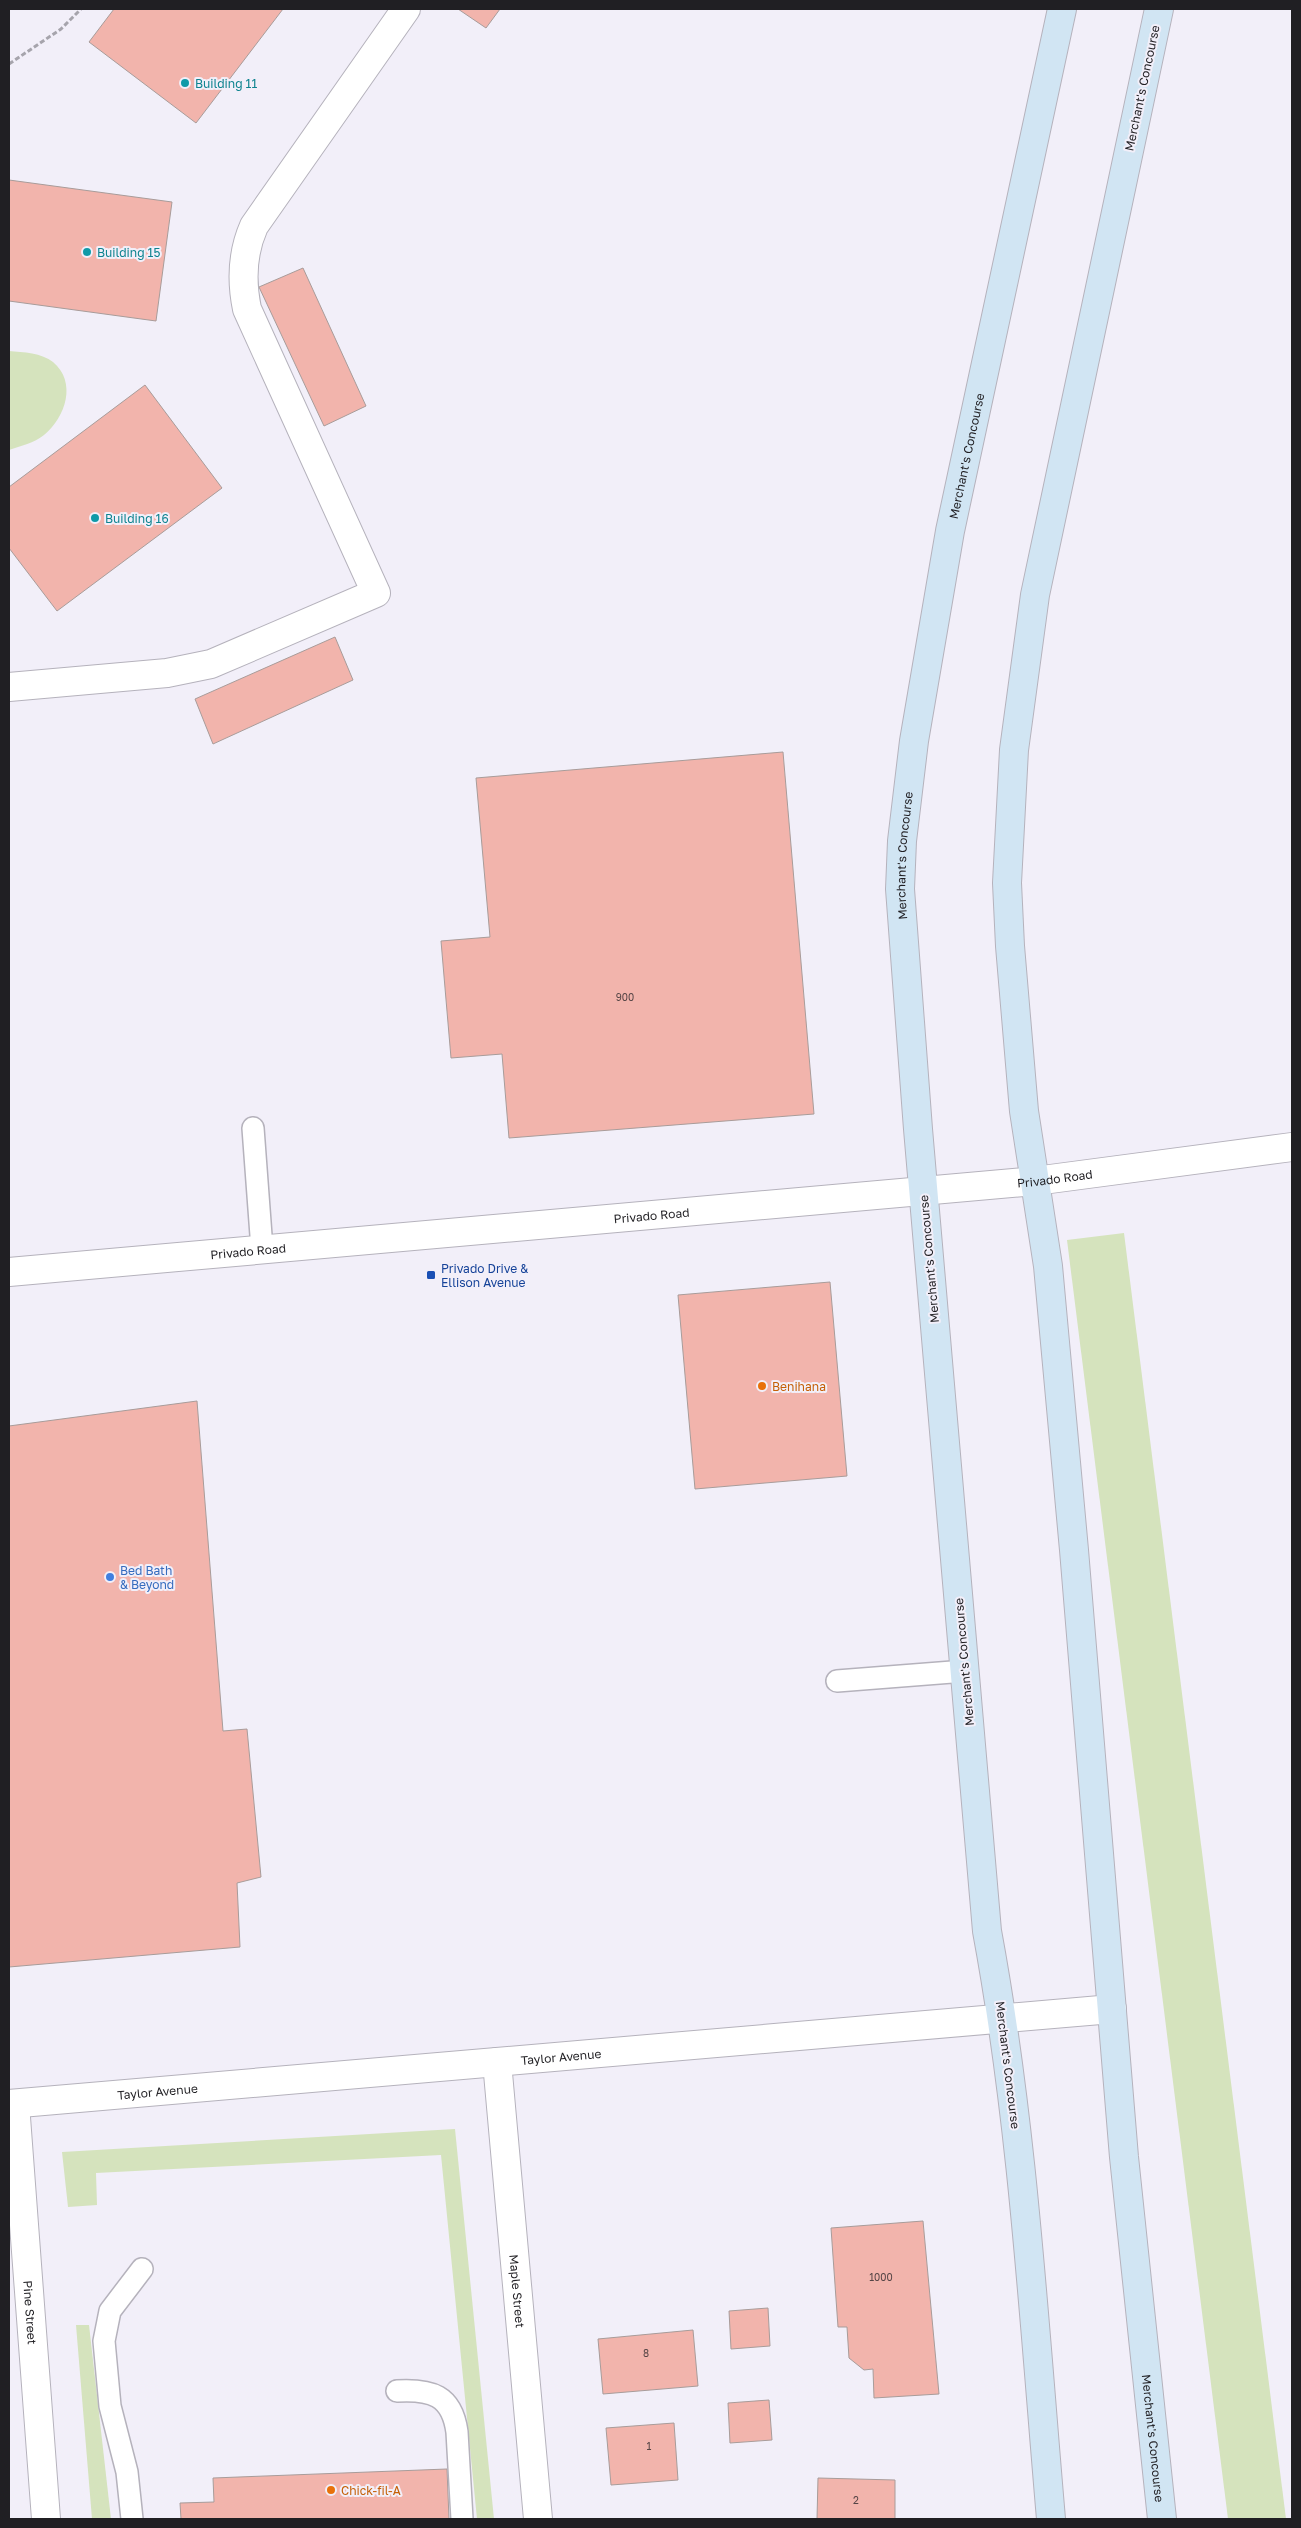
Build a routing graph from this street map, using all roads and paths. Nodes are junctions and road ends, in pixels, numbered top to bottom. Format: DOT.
graph roads {
  1 [pos="81,9"];
  2 [pos="406,9"];
  3 [pos="1062,9"];
  4 [pos="1159,9"];
  5 [pos="9,64"];
  6 [pos="9,687"];
  7 [pos="253,1128"];
  8 [pos="1292,1147"];
  9 [pos="1035,1181"];
  10 [pos="923,1189"];
  11 [pos="262,1249"];
  12 [pos="9,1272"];
  13 [pos="965,1671"];
  14 [pos="837,1681"];
  15 [pos="1112,2009"];
  16 [pos="1003,2018"];
  17 [pos="497,2062"];
  18 [pos="12,2104"];
  19 [pos="142,2269"];
  20 [pos="397,2391"];
  21 [pos="46,2519"];
  22 [pos="132,2519"];
  23 [pos="462,2519"];
  24 [pos="538,2519"];
  25 [pos="1051,2519"];
  26 [pos="1162,2519"];
  1 -- 5 [label="path"];
  2 -- 6 [label="street"];
  3 -- 10 [label="street, Merchant's Concourse"];
  4 -- 9 [label="street, Merchant's Concourse"];
  7 -- 11 [label="lane"];
  8 -- 9 [label="street, Privado Road"];
  9 -- 10 [label="street, Privado Road"];
  9 -- 15 [label="street, Merchant's Concourse"];
  10 -- 11 [label="street, Privado Road"];
  10 -- 13 [label="street, Merchant's Concourse"];
  11 -- 12 [label="street, Privado Road"];
  13 -- 14 [label="lane"];
  13 -- 16 [label="street, Merchant's Concourse"];
  15 -- 16 [label="street, Taylor Avenue"];
  15 -- 26 [label="street, Merchant's Concourse"];
  16 -- 17 [label="street, Taylor Avenue"];
  16 -- 25 [label="street, Merchant's Concourse"];
  17 -- 18 [label="street, Taylor Avenue"];
  17 -- 24 [label="street, Maple Street"];
  18 -- 21 [label="street, Pine Street"];
  19 -- 22 [label="lane"];
  20 -- 23 [label="lane"];
}
